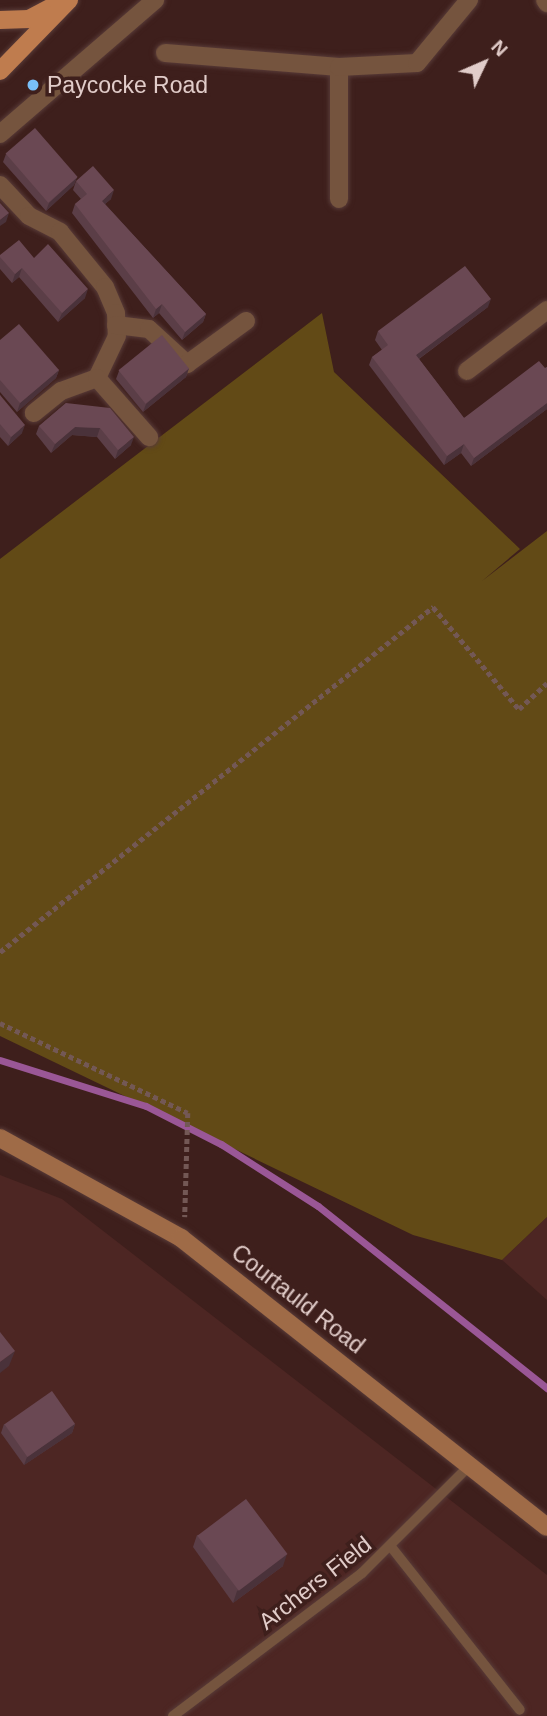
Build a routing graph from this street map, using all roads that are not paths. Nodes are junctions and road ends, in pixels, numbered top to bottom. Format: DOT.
graph roads {
  1 [pos="67,0"];
  2 [pos="155,0"];
  3 [pos="469,0"];
  4 [pos="0,20"];
  5 [pos="165,53"];
  6 [pos="338,67"];
  7 [pos="0,71"];
  8 [pos="0,134"];
  9 [pos="0,185"];
  10 [pos="339,199"];
  11 [pos="547,310"];
  12 [pos="246,321"];
  13 [pos="116,325"];
  14 [pos="467,371"];
  15 [pos="97,377"];
  16 [pos="34,413"];
  17 [pos="149,437"];
  18 [pos="0,1138"];
  19 [pos="469,1466"];
  20 [pos="547,1527"];
  21 [pos="392,1548"];
  22 [pos="520,1710"];
  23 [pos="173,1716"];
  1 -- 4 [label="main road"];
  1 -- 7 [label="main road"];
  2 -- 8 [label="street"];
  3 -- 6 [label="street"];
  5 -- 6 [label="street"];
  6 -- 10 [label="street"];
  9 -- 13 [label="street"];
  11 -- 14 [label="street"];
  12 -- 13 [label="street"];
  13 -- 15 [label="street"];
  15 -- 16 [label="street"];
  15 -- 17 [label="street"];
  18 -- 19 [label="street, Courtauld Road"];
  19 -- 20 [label="street, Courtauld Road"];
  19 -- 21 [label="lane, Archers Field"];
  21 -- 22 [label="lane"];
  21 -- 23 [label="lane, Archers Field"];
}
